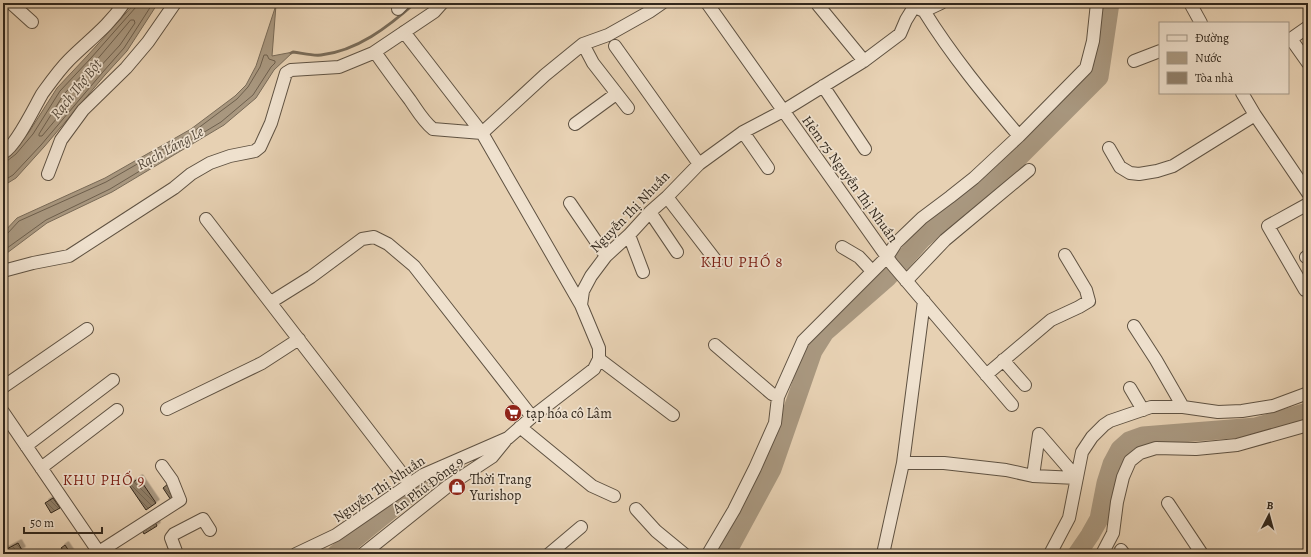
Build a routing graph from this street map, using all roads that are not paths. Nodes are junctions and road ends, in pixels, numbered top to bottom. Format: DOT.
graph roads {
  1 [pos="11,3"];
  2 [pos="124,3"];
  3 [pos="175,3"];
  4 [pos="442,3"];
  5 [pos="662,3"];
  6 [pos="707,3"];
  7 [pos="941,3"];
  8 [pos="1097,3"];
  9 [pos="1190,3"];
  10 [pos="818,5"];
  11 [pos="917,7"];
  12 [pos="32,22"];
  13 [pos="1201,22"];
  14 [pos="1308,27"];
  15 [pos="404,32"];
  16 [pos="1290,40"];
  17 [pos="583,44"];
  18 [pos="615,46"];
  19 [pos="1159,51"];
  20 [pos="375,52"];
  21 [pos="864,61"];
  22 [pos="1134,61"];
  23 [pos="1308,63"];
  24 [pos="823,86"];
  25 [pos="616,94"];
  26 [pos="1243,94"];
  27 [pos="628,108"];
  28 [pos="783,111"];
  29 [pos="1255,115"];
  30 [pos="575,124"];
  31 [pos="743,132"];
  32 [pos="482,133"];
  33 [pos="1019,136"];
  34 [pos="1109,148"];
  35 [pos="865,149"];
  36 [pos="3,153"];
  37 [pos="699,164"];
  38 [pos="768,168"];
  39 [pos="1029,170"];
  40 [pos="48,174"];
  41 [pos="1308,193"];
  42 [pos="667,197"];
  43 [pos="570,203"];
  44 [pos="1308,204"];
  45 [pos="650,212"];
  46 [pos="206,219"];
  47 [pos="629,235"];
  48 [pos="842,247"];
  49 [pos="677,252"];
  50 [pos="1065,255"];
  51 [pos="606,256"];
  52 [pos="889,260"];
  53 [pos="717,262"];
  54 [pos="3,270"];
  55 [pos="872,271"];
  56 [pos="643,272"];
  57 [pos="904,279"];
  58 [pos="1305,290"];
  59 [pos="924,301"];
  60 [pos="271,302"];
  61 [pos="581,304"];
  62 [pos="1134,326"];
  63 [pos="87,329"];
  64 [pos="299,340"];
  65 [pos="715,345"];
  66 [pos="599,359"];
  67 [pos="1003,360"];
  68 [pos="986,375"];
  69 [pos="113,380"];
  70 [pos="1025,385"];
  71 [pos="3,387"];
  72 [pos="1130,388"];
  73 [pos="1308,393"];
  74 [pos="778,398"];
  75 [pos="1012,405"];
  76 [pos="1183,407"];
  77 [pos="167,409"];
  78 [pos="117,410"];
  79 [pos="1143,410"];
  80 [pos="3,412"];
  81 [pos="673,415"];
  82 [pos="532,416"];
  83 [pos="1308,425"];
  84 [pos="520,427"];
  85 [pos="508,438"];
  86 [pos="26,446"];
  87 [pos="903,463"];
  88 [pos="162,466"];
  89 [pos="41,468"];
  90 [pos="1033,476"];
  91 [pos="1076,478"];
  92 [pos="410,484"];
  93 [pos="614,496"];
  94 [pos="1168,503"];
  95 [pos="636,509"];
  96 [pos="581,527"];
  97 [pos="210,530"];
  98 [pos="99,553"];
  99 [pos="177,554"];
  100 [pos="296,554"];
  101 [pos="363,554"];
  102 [pos="549,554"];
  103 [pos="684,554"];
  104 [pos="708,554"];
  105 [pos="883,554"];
  106 [pos="1050,554"];
  107 [pos="1102,554"];
  108 [pos="1202,554"];
  1 -- 12 [label="street"];
  2 -- 36 [label="street"];
  3 -- 40 [label="street"];
  4 -- 15 [label="street"];
  5 -- 17 [label="street"];
  6 -- 28 [label="street, Hẻm 75 Nguyễn Thị Nhuần"];
  7 -- 11 [label="street"];
  8 -- 33 [label="street"];
  9 -- 13 [label="street"];
  10 -- 21 [label="street"];
  11 -- 21 [label="street, Nguyễn Thị Nhuần"];
  11 -- 33 [label="street"];
  14 -- 16 [label="street"];
  15 -- 20 [label="street"];
  15 -- 32 [label="street"];
  16 -- 23 [label="street"];
  17 -- 25 [label="street"];
  17 -- 32 [label="street"];
  18 -- 37 [label="street"];
  19 -- 22 [label="street"];
  20 -- 32 [label="street"];
  20 -- 54 [label="street"];
  21 -- 24 [label="street, Nguyễn Thị Nhuần"];
  24 -- 28 [label="street, Nguyễn Thị Nhuần"];
  24 -- 35 [label="street"];
  25 -- 27 [label="street"];
  25 -- 30 [label="street"];
  26 -- 29 [label="street"];
  28 -- 31 [label="street, Nguyễn Thị Nhuần"];
  28 -- 52 [label="street, Hẻm 75 Nguyễn Thị Nhuần"];
  29 -- 34 [label="street"];
  29 -- 41 [label="street"];
  31 -- 37 [label="street, Nguyễn Thị Nhuần"];
  31 -- 38 [label="street"];
  32 -- 61 [label="street"];
  33 -- 52 [label="street"];
  37 -- 42 [label="street, Nguyễn Thị Nhuần"];
  39 -- 57 [label="street"];
  42 -- 45 [label="street, Nguyễn Thị Nhuần"];
  42 -- 53 [label="street"];
  43 -- 51 [label="street"];
  44 -- 58 [label="street"];
  45 -- 47 [label="street, Nguyễn Thị Nhuần"];
  45 -- 49 [label="street"];
  46 -- 60 [label="street"];
  47 -- 51 [label="street, Nguyễn Thị Nhuần"];
  47 -- 56 [label="street"];
  48 -- 55 [label="street"];
  50 -- 67 [label="street"];
  51 -- 61 [label="street, Nguyễn Thị Nhuần"];
  52 -- 55 [label="street"];
  52 -- 57 [label="street, Hẻm 75 Nguyễn Thị Nhuần"];
  55 -- 74 [label="street"];
  57 -- 59 [label="street, Hẻm 75 Nguyễn Thị Nhuần"];
  59 -- 68 [label="street, Hẻm 75 Nguyễn Thị Nhuần"];
  59 -- 87 [label="street"];
  60 -- 64 [label="street"];
  60 -- 82 [label="street"];
  61 -- 66 [label="street"];
  62 -- 76 [label="street"];
  63 -- 71 [label="street"];
  64 -- 77 [label="street"];
  64 -- 92 [label="street"];
  65 -- 74 [label="street"];
  66 -- 81 [label="street"];
  66 -- 82 [label="street, Nguyễn Thị Nhuần"];
  67 -- 68 [label="street"];
  67 -- 70 [label="street"];
  68 -- 75 [label="street, Hẻm 75 Nguyễn Thị Nhuần"];
  69 -- 86 [label="street"];
  72 -- 79 [label="street"];
  73 -- 76 [label="street"];
  74 -- 104 [label="street"];
  76 -- 79 [label="street"];
  78 -- 89 [label="street"];
  79 -- 91 [label="street"];
  80 -- 86 [label="street"];
  82 -- 84 [label="street, Nguyễn Thị Nhuần"];
  83 -- 107 [label="street"];
  84 -- 85 [label="street, Nguyễn Thị Nhuần"];
  84 -- 93 [label="street"];
  85 -- 92 [label="street, Nguyễn Thị Nhuần"];
  85 -- 101 [label="street, An Phú Đông 9"];
  86 -- 89 [label="street"];
  87 -- 90 [label="street"];
  87 -- 105 [label="street"];
  88 -- 98 [label="street"];
  89 -- 98 [label="street"];
  90 -- 91 [label="street"];
  90 -- 91 [label="street"];
  91 -- 106 [label="street"];
  92 -- 100 [label="street, Nguyễn Thị Nhuần"];
  94 -- 108 [label="street"];
  95 -- 103 [label="street"];
  96 -- 102 [label="street"];
  97 -- 99 [label="street"];
}
